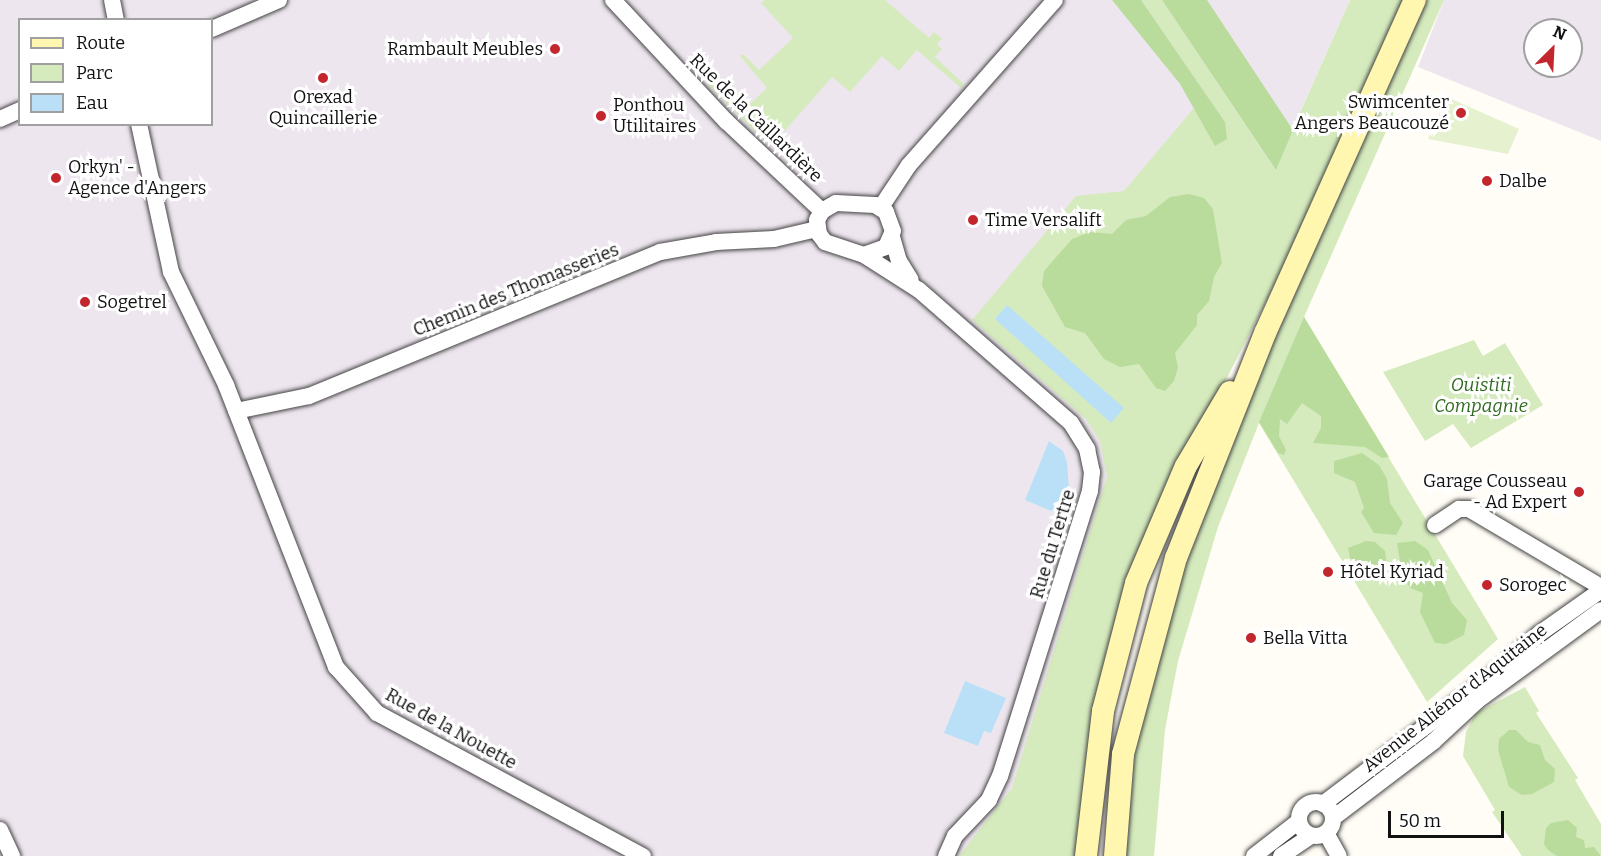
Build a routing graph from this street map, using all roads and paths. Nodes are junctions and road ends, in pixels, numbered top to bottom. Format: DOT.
graph roads {
  1 [pos="112,0"];
  2 [pos="279,0"];
  3 [pos="614,0"];
  4 [pos="1055,0"];
  5 [pos="1415,0"];
  6 [pos="116,18"];
  7 [pos="213,29"];
  8 [pos="18,111"];
  9 [pos="0,119"];
  10 [pos="139,126"];
  11 [pos="881,207"];
  12 [pos="822,211"];
  13 [pos="817,229"];
  14 [pos="892,237"];
  15 [pos="864,255"];
  16 [pos="919,290"];
  17 [pos="1266,331"];
  18 [pos="236,411"];
  19 [pos="1435,525"];
  20 [pos="1571,569"];
  21 [pos="1601,590"];
  22 [pos="1577,607"];
  23 [pos="1601,610"];
  24 [pos="1323,804"];
  25 [pos="1299,821"];
  26 [pos="1323,829"];
  27 [pos="0,831"];
  28 [pos="12,856"];
  29 [pos="643,856"];
  30 [pos="946,856"];
  31 [pos="1086,856"];
  32 [pos="1115,856"];
  33 [pos="1254,856"];
  34 [pos="1281,856"];
  35 [pos="1339,856"];
  1 -- 6 [label="street"];
  2 -- 7 [label="street"];
  3 -- 12 [label="street, Rue de la Caillardière"];
  4 -- 11 [label="street"];
  5 -- 17 [label="main road"];
  8 -- 9 [label="street"];
  10 -- 18 [label="street, Rue de la Nouette"];
  11 -- 12 [label="street"];
  11 -- 14 [label="street"];
  12 -- 13 [label="street"];
  13 -- 15 [label="street"];
  13 -- 18 [label="street, Chemin des Thomasseries"];
  14 -- 15 [label="street"];
  14 -- 16 [label="street, Rue du Tertre"];
  15 -- 16 [label="street, Rue du Tertre"];
  16 -- 30 [label="street, Rue du Tertre"];
  17 -- 31 [label="main road"];
  17 -- 32 [label="main road"];
  18 -- 29 [label="street, Rue de la Nouette"];
  19 -- 20 [label="street, Avenue Aliénor d'Aquitaine"];
  20 -- 21 [label="street, Avenue Aliénor d'Aquitaine"];
  20 -- 22 [label="street"];
  21 -- 22 [label="street, Avenue Aliénor d'Aquitaine"];
  22 -- 24 [label="street, Avenue Aliénor d'Aquitaine"];
  23 -- 26 [label="street, Avenue Aliénor d'Aquitaine"];
  24 -- 25 [label="street, Avenue Aliénor d'Aquitaine"];
  24 -- 26 [label="street"];
  25 -- 26 [label="street"];
  25 -- 33 [label="street"];
  26 -- 34 [label="street, Avenue Aliénor d'Aquitaine"];
  26 -- 35 [label="street"];
  27 -- 28 [label="street"];
}
